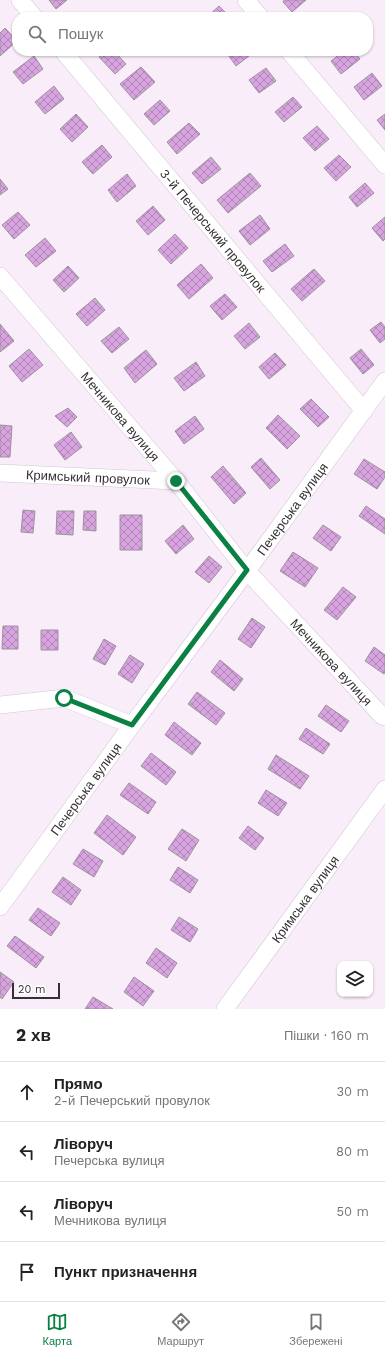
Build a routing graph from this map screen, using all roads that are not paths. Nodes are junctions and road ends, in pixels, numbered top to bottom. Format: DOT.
graph roads {
  1 [pos="20,0"];
  2 [pos="246,0"];
  3 [pos="30,12"];
  4 [pos="256,12"];
  5 [pos="67,56"];
  6 [pos="293,56"];
  7 [pos="385,165"];
  8 [pos="0,276"];
  9 [pos="385,381"];
  10 [pos="364,411"];
  11 [pos="0,474"];
  12 [pos="176,481"];
  13 [pos="247,570"];
  14 [pos="0,705"];
  15 [pos="385,718"];
  16 [pos="132,725"];
  17 [pos="385,789"];
  18 [pos="0,907"];
  19 [pos="225,1009"];
  1 -- 3 [label="street"];
  2 -- 4 [label="street"];
  5 -- 10 [label="street, 3-й Печерський провулок"];
  6 -- 7 [label="street"];
  8 -- 12 [label="street, Мечникова вулиця"];
  9 -- 10 [label="street, Печерська вулиця"];
  10 -- 13 [label="street, Печерська вулиця"];
  11 -- 12 [label="street, Кримський провулок"];
  12 -- 13 [label="street, Мечникова вулиця"];
  13 -- 15 [label="street, Мечникова вулиця"];
  13 -- 16 [label="street, Печерська вулиця"];
  14 -- 16 [label="street"];
  16 -- 18 [label="street, Печерська вулиця"];
  17 -- 19 [label="street, Кримська вулиця"];
}
